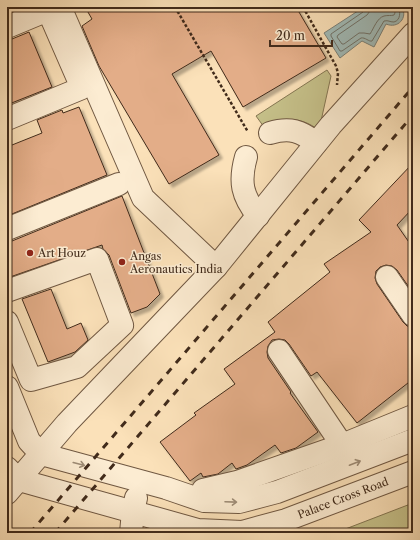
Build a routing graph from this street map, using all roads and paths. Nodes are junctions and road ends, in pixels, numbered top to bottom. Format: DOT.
graph roads {
  1 [pos="60,7"];
  2 [pos="175,7"];
  3 [pos="303,7"];
  4 [pos="7,27"];
  5 [pos="413,34"];
  6 [pos="337,88"];
  7 [pos="7,119"];
  8 [pos="260,133"];
  9 [pos="316,143"];
  10 [pos="246,157"];
  11 [pos="119,184"];
  12 [pos="258,216"];
  13 [pos="7,229"];
  14 [pos="216,267"];
  15 [pos="387,277"];
  16 [pos="7,291"];
  17 [pos="413,315"];
  18 [pos="7,322"];
  19 [pos="279,352"];
  20 [pos="7,388"];
  21 [pos="413,416"];
  22 [pos="413,440"];
  23 [pos="342,445"];
  24 [pos="35,447"];
  25 [pos="413,472"];
  26 [pos="10,477"];
  27 [pos="140,481"];
  28 [pos="204,490"];
  29 [pos="133,511"];
  30 [pos="194,531"];
  31 [pos="132,533"];
  1 -- 14 [label="street"];
  2 -- 8 [label="path"];
  3 -- 6 [label="path"];
  4 -- 7 [label="street"];
  5 -- 9 [label="street"];
  8 -- 9 [label="street"];
  9 -- 12 [label="street"];
  10 -- 12 [label="street"];
  11 -- 13 [label="street"];
  12 -- 14 [label="street"];
  14 -- 24 [label="street"];
  15 -- 17 [label="street"];
  16 -- 18 [label="street"];
  19 -- 23 [label="street"];
  20 -- 24 [label="street"];
  21 -- 23 [label="street"];
  27 -- 22 [label="street, one-way"];
  23 -- 28 [label="street"];
  24 -- 26 [label="street"];
  24 -- 27 [label="street, one-way"];
  25 -- 30 [label="street, Palace Cross Road"];
  26 -- 29 [label="street, Palace Cross Road"];
  27 -- 29 [label="street"];
  29 -- 30 [label="street, Palace Cross Road"];
  29 -- 31 [label="street"];
}
